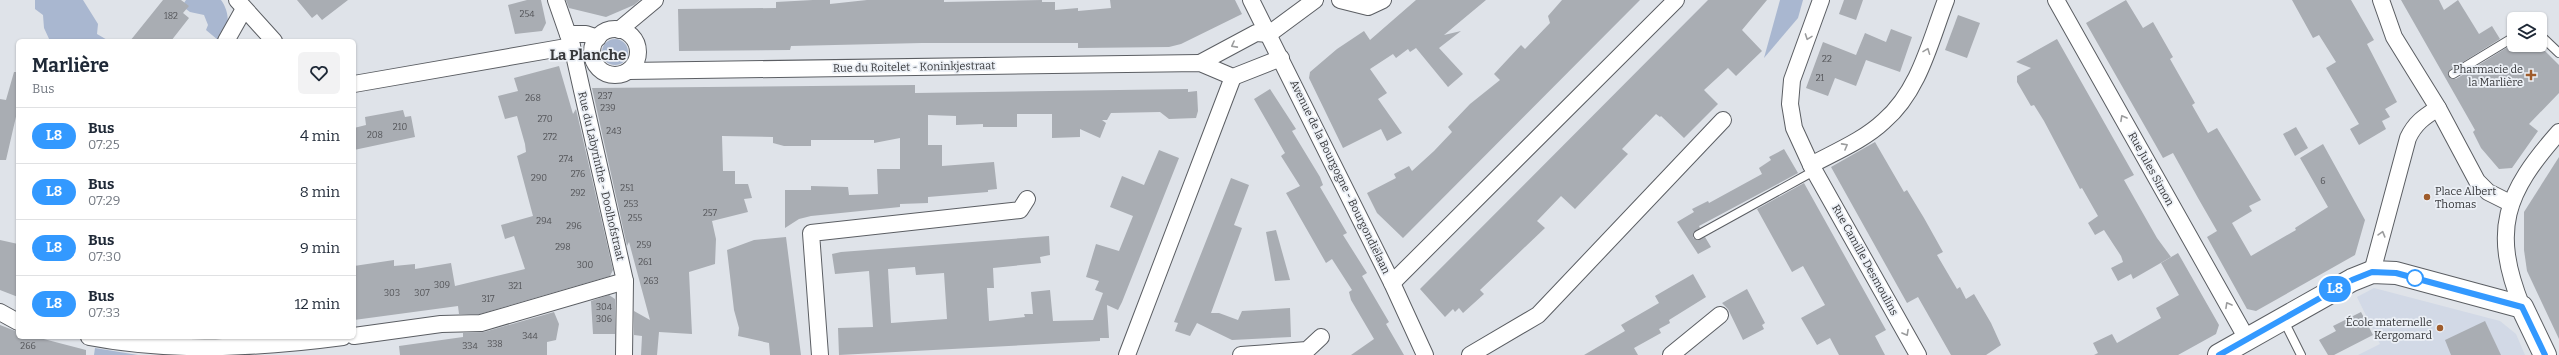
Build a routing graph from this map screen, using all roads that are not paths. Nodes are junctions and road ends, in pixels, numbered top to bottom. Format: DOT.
graph roads {
  1 [pos="556,0"];
  2 [pos="655,0"];
  3 [pos="1252,0"];
  4 [pos="1315,0"];
  5 [pos="1340,0"];
  6 [pos="1383,0"];
  7 [pos="1676,0"];
  8 [pos="1821,0"];
  9 [pos="1946,0"];
  10 [pos="2056,0"];
  11 [pos="2381,0"];
  12 [pos="241,5"];
  13 [pos="619,30"];
  14 [pos="1269,34"];
  15 [pos="598,38"];
  16 [pos="227,39"];
  17 [pos="272,39"];
  18 [pos="570,40"];
  19 [pos="2507,41"];
  20 [pos="2547,41"];
  21 [pos="2559,53"];
  22 [pos="1281,58"];
  23 [pos="594,60"];
  24 [pos="575,63"];
  25 [pos="1200,63"];
  26 [pos="628,71"];
  27 [pos="2453,74"];
  28 [pos="1233,77"];
  29 [pos="356,84"];
  30 [pos="2438,108"];
  31 [pos="1723,120"];
  32 [pos="2559,132"];
  33 [pos="1813,168"];
  34 [pos="1027,199"];
  35 [pos="2510,202"];
  36 [pos="1698,235"];
  37 [pos="2372,272"];
  38 [pos="625,281"];
  39 [pos="1392,283"];
  40 [pos="2522,307"];
  41 [pos="0,312"];
  42 [pos="1720,315"];
  43 [pos="2283,318"];
  44 [pos="16,321"];
  45 [pos="356,336"];
  46 [pos="1321,337"];
  47 [pos="98,339"];
  48 [pos="327,339"];
  49 [pos="2247,339"];
  50 [pos="624,355"];
  51 [pos="820,355"];
  52 [pos="1127,355"];
  53 [pos="1241,355"];
  54 [pos="1425,355"];
  55 [pos="1470,355"];
  56 [pos="1671,355"];
  57 [pos="1918,355"];
  58 [pos="2219,355"];
  59 [pos="2301,355"];
  60 [pos="2545,355"];
  1 -- 18 [label="street, Rue du Labyrinthe - Doolhofstraat"];
  2 -- 13 [label="street"];
  3 -- 14 [label="street, Avenue de la Bourgogne - Bourgondiëlaan"];
  4 -- 14 [label="street, Rue du Roitelet - Koninkjestraat"];
  5 -- 6 [label="street"];
  7 -- 39 [label="street"];
  8 -- 33 [label="street, Rue Camille Desmoulins, one-way"];
  33 -- 9 [label="street, one-way"];
  49 -- 10 [label="street, Rue Jules Simon, one-way"];
  11 -- 30 [label="street"];
  12 -- 16 [label="street"];
  12 -- 17 [label="street"];
  13 -- 15 [label="street"];
  13 -- 26 [label="street"];
  14 -- 22 [label="street, Avenue de la Bourgogne - Bourgondiëlaan"];
  14 -- 25 [label="street, Rue du Roitelet - Koninkjestraat, one-way"];
  15 -- 18 [label="street"];
  15 -- 23 [label="street"];
  18 -- 24 [label="street, Rue du Labyrinthe - Doolhofstraat"];
  18 -- 29 [label="street"];
  19 -- 27 [label="lane"];
  20 -- 21 [label="lane"];
  22 -- 28 [label="street"];
  22 -- 39 [label="street, Avenue de la Bourgogne - Bourgondiëlaan"];
  23 -- 24 [label="street"];
  23 -- 26 [label="street"];
  24 -- 38 [label="street, Rue du Labyrinthe - Doolhofstraat"];
  25 -- 26 [label="street, Rue du Roitelet - Koninkjestraat"];
  25 -- 28 [label="street, Rue du Roitelet - Koninkjestraat"];
  28 -- 52 [label="street"];
  30 -- 35 [label="street"];
  37 -- 30 [label="street, one-way"];
  31 -- 55 [label="street"];
  32 -- 35 [label="street"];
  33 -- 36 [label="lane"];
  33 -- 57 [label="street, Rue Camille Desmoulins, one-way"];
  34 -- 51 [label="street"];
  35 -- 40 [label="street"];
  37 -- 40 [label="street"];
  37 -- 43 [label="street"];
  38 -- 45 [label="street"];
  38 -- 50 [label="street, Rue du Labyrinthe - Doolhofstraat"];
  39 -- 54 [label="street, Avenue de la Bourgogne - Bourgondiëlaan"];
  40 -- 60 [label="street"];
  41 -- 44 [label="street"];
  42 -- 56 [label="street"];
  43 -- 49 [label="street"];
  43 -- 59 [label="lane"];
  46 -- 53 [label="street"];
  47 -- 48 [label="street"];
  49 -- 58 [label="street"];
}
